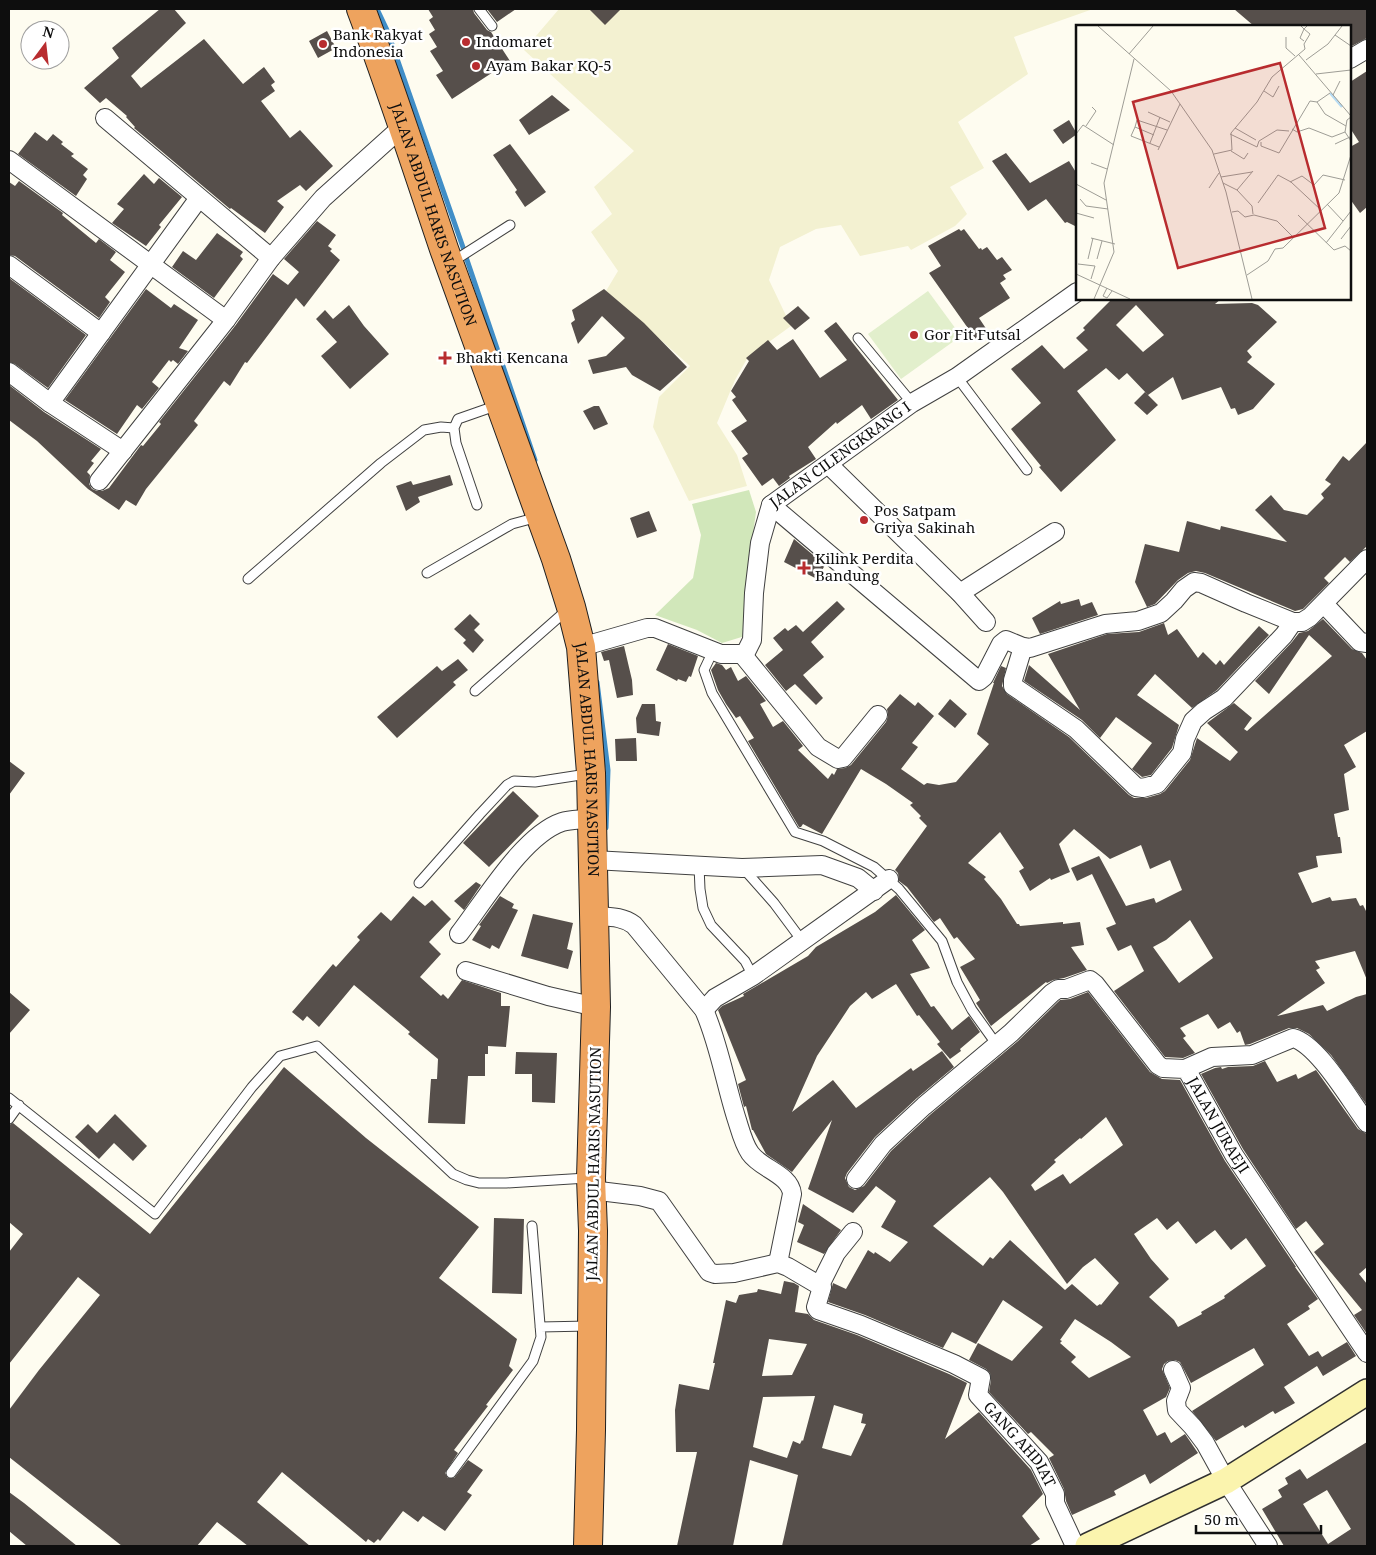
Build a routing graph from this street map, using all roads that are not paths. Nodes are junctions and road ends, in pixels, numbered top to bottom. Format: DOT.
graph roads {
  1 [pos="361,9"];
  2 [pos="479,9"];
  3 [pos="492,26"];
  4 [pos="1367,49"];
  5 [pos="1351,58"];
  6 [pos="105,118"];
  7 [pos="402,127"];
  8 [pos="9,160"];
  9 [pos="199,198"];
  10 [pos="510,225"];
  11 [pos="271,258"];
  12 [pos="151,264"];
  13 [pos="450,264"];
  14 [pos="9,265"];
  15 [pos="1076,293"];
  16 [pos="226,320"];
  17 [pos="101,333"];
  18 [pos="858,338"];
  19 [pos="9,372"];
  20 [pos="956,377"];
  21 [pos="50,403"];
  22 [pos="912,403"];
  23 [pos="500,404"];
  24 [pos="454,428"];
  25 [pos="123,452"];
  26 [pos="828,464"];
  27 [pos="1027,470"];
  28 [pos="99,481"];
  29 [pos="476,505"];
  30 [pos="771,505"];
  31 [pos="541,517"];
  32 [pos="1056,532"];
  33 [pos="1367,560"];
  34 [pos="427,573"];
  35 [pos="248,580"];
  36 [pos="960,593"];
  37 [pos="1324,604"];
  38 [pos="571,607"];
  39 [pos="986,622"];
  40 [pos="1293,622"];
  41 [pos="1367,643"];
  42 [pos="581,647"];
  43 [pos="1023,647"];
  44 [pos="713,651"];
  45 [pos="742,654"];
  46 [pos="476,691"];
  47 [pos="878,715"];
  48 [pos="591,773"];
  49 [pos="592,818"];
  50 [pos="593,860"];
  51 [pos="699,866"];
  52 [pos="742,868"];
  53 [pos="889,879"];
  54 [pos="418,883"];
  55 [pos="874,891"];
  56 [pos="595,916"];
  57 [pos="459,934"];
  58 [pos="803,942"];
  59 [pos="466,971"];
  60 [pos="753,976"];
  61 [pos="596,1007"];
  62 [pos="704,1010"];
  63 [pos="997,1045"];
  64 [pos="1184,1069"];
  65 [pos="9,1098"];
  66 [pos="18,1106"];
  67 [pos="9,1119"];
  68 [pos="1367,1123"];
  69 [pos="856,1178"];
  70 [pos="591,1184"];
  71 [pos="532,1226"];
  72 [pos="852,1232"];
  73 [pos="778,1263"];
  74 [pos="820,1286"];
  75 [pos="540,1326"];
  76 [pos="592,1326"];
  77 [pos="1367,1353"];
  78 [pos="1173,1370"];
  79 [pos="1367,1392"];
  80 [pos="451,1473"];
  81 [pos="1226,1480"];
  82 [pos="588,1546"];
  83 [pos="1075,1546"];
  84 [pos="1088,1546"];
  85 [pos="1268,1546"];
  1 -- 7 [label="highway, JALAN ABDUL HARIS NASUTION"];
  2 -- 3 [label="lane"];
  4 -- 5 [label="street"];
  6 -- 9 [label="street"];
  7 -- 11 [label="street"];
  7 -- 13 [label="highway, JALAN ABDUL HARIS NASUTION"];
  8 -- 12 [label="street"];
  9 -- 11 [label="street"];
  9 -- 12 [label="street"];
  10 -- 13 [label="lane"];
  11 -- 16 [label="street"];
  12 -- 16 [label="street"];
  12 -- 17 [label="street"];
  13 -- 23 [label="highway, JALAN ABDUL HARIS NASUTION"];
  14 -- 17 [label="street"];
  15 -- 20 [label="street, JALAN CILENGKRANG I"];
  16 -- 25 [label="street"];
  17 -- 21 [label="street"];
  18 -- 22 [label="lane"];
  19 -- 21 [label="street"];
  20 -- 22 [label="street, JALAN CILENGKRANG I"];
  20 -- 27 [label="lane"];
  21 -- 25 [label="street"];
  22 -- 26 [label="street, JALAN CILENGKRANG I"];
  23 -- 24 [label="lane"];
  23 -- 31 [label="highway, JALAN ABDUL HARIS NASUTION"];
  24 -- 29 [label="lane"];
  24 -- 35 [label="lane"];
  25 -- 28 [label="street"];
  26 -- 30 [label="street, JALAN CILENGKRANG I"];
  26 -- 36 [label="street"];
  30 -- 43 [label="street"];
  30 -- 45 [label="street, JALAN CILENGKRANG I"];
  31 -- 34 [label="lane"];
  31 -- 38 [label="highway, JALAN ABDUL HARIS NASUTION"];
  32 -- 36 [label="street"];
  33 -- 37 [label="street"];
  36 -- 39 [label="street"];
  37 -- 40 [label="street"];
  37 -- 41 [label="street"];
  38 -- 42 [label="highway, JALAN ABDUL HARIS NASUTION"];
  38 -- 46 [label="lane"];
  40 -- 43 [label="street"];
  40 -- 43 [label="street"];
  42 -- 44 [label="street"];
  42 -- 48 [label="highway, JALAN ABDUL HARIS NASUTION"];
  44 -- 45 [label="street"];
  44 -- 53 [label="lane"];
  45 -- 47 [label="street"];
  48 -- 49 [label="highway, JALAN ABDUL HARIS NASUTION"];
  48 -- 54 [label="lane"];
  49 -- 50 [label="highway, JALAN ABDUL HARIS NASUTION"];
  49 -- 57 [label="street"];
  50 -- 51 [label="street"];
  50 -- 56 [label="highway, JALAN ABDUL HARIS NASUTION"];
  51 -- 52 [label="street"];
  51 -- 60 [label="lane"];
  52 -- 55 [label="street"];
  52 -- 58 [label="lane"];
  53 -- 55 [label="street"];
  53 -- 63 [label="lane"];
  55 -- 58 [label="street"];
  56 -- 61 [label="highway, JALAN ABDUL HARIS NASUTION"];
  56 -- 62 [label="street"];
  58 -- 60 [label="street"];
  59 -- 61 [label="street"];
  60 -- 62 [label="street"];
  61 -- 70 [label="highway, JALAN ABDUL HARIS NASUTION"];
  62 -- 73 [label="street"];
  63 -- 64 [label="street, JALAN JURAEJI"];
  63 -- 69 [label="street, JALAN JURAEJI"];
  64 -- 68 [label="street"];
  64 -- 77 [label="street, JALAN JURAEJI"];
  65 -- 66 [label="lane"];
  66 -- 67 [label="lane"];
  66 -- 70 [label="lane"];
  70 -- 73 [label="street"];
  70 -- 76 [label="highway, JALAN ABDUL HARIS NASUTION"];
  71 -- 75 [label="lane"];
  72 -- 74 [label="street"];
  73 -- 74 [label="street"];
  74 -- 83 [label="street, GANG AHDIAT"];
  75 -- 76 [label="lane"];
  75 -- 80 [label="lane"];
  76 -- 82 [label="highway, JALAN ABDUL HARIS NASUTION"];
  78 -- 81 [label="street"];
  79 -- 81 [label="street"];
  81 -- 84 [label="street"];
  81 -- 85 [label="street"];
}
